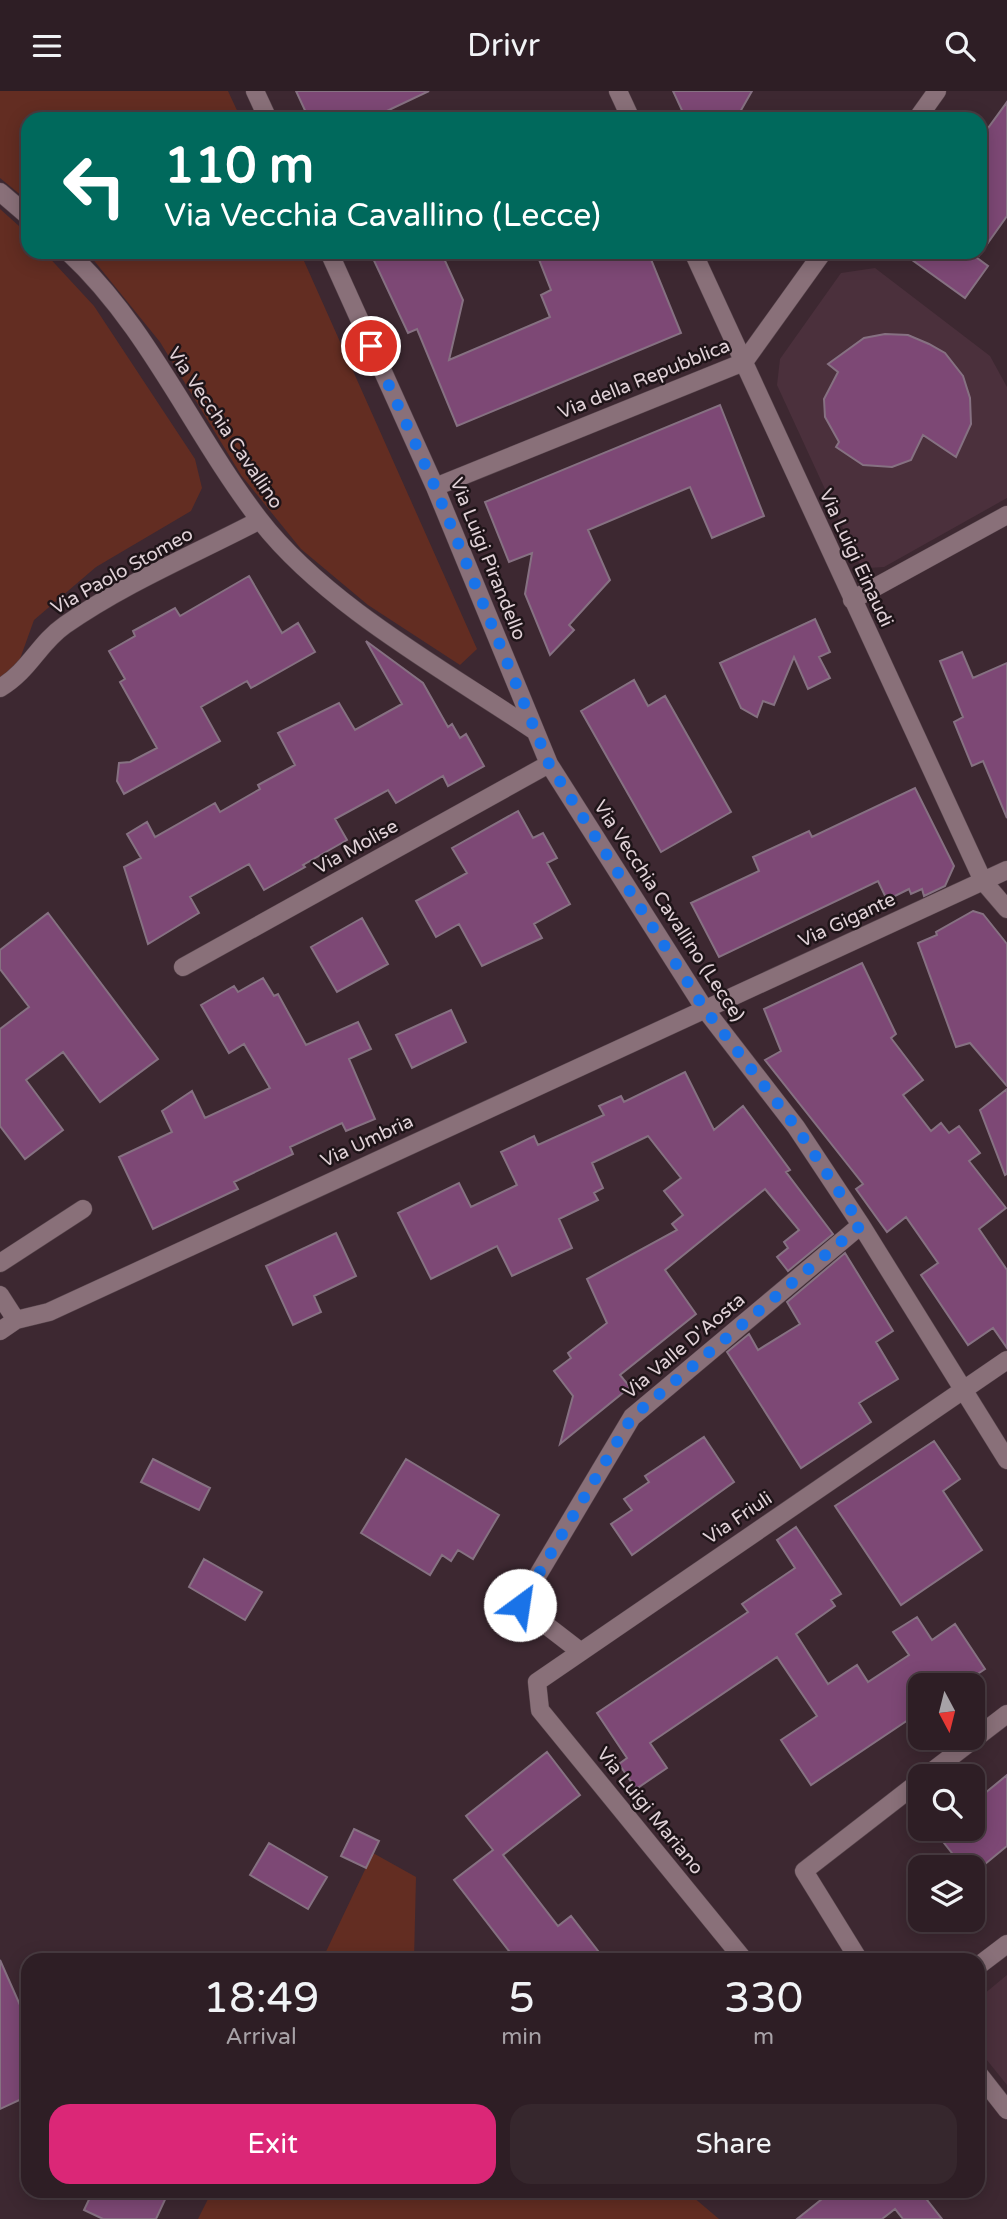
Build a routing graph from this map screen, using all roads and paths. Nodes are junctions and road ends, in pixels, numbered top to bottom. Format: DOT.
graph roads {
  1 [pos="256,91"];
  2 [pos="618,91"];
  3 [pos="937,91"];
  4 [pos="265,112"];
  5 [pos="628,112"];
  6 [pos="922,112"];
  7 [pos="0,192"];
  8 [pos="21,210"];
  9 [pos="74,259"];
  10 [pos="332,259"];
  11 [pos="696,259"];
  12 [pos="818,259"];
  13 [pos="744,362"];
  14 [pos="435,487"];
  15 [pos="1007,515"];
  16 [pos="260,520"];
  17 [pos="852,600"];
  18 [pos="0,688"];
  19 [pos="535,731"];
  20 [pos="549,764"];
  21 [pos="1007,870"];
  22 [pos="984,881"];
  23 [pos="1007,909"];
  24 [pos="183,967"];
  25 [pos="704,1008"];
  26 [pos="83,1209"];
  27 [pos="861,1225"];
  28 [pos="0,1263"];
  29 [pos="0,1295"];
  30 [pos="16,1321"];
  31 [pos="0,1331"];
  32 [pos="1007,1360"];
  33 [pos="963,1389"];
  34 [pos="1007,1460"];
  35 [pos="581,1651"];
  36 [pos="537,1682"];
  37 [pos="1007,1714"];
  38 [pos="942,1764"];
  39 [pos="908,1790"];
  40 [pos="1007,1944"];
  41 [pos="738,1953"];
  42 [pos="855,1953"];
  43 [pos="985,1961"];
  44 [pos="985,2082"];
  45 [pos="1007,2110"];
  1 -- 4 [label="street"];
  2 -- 5 [label="street"];
  3 -- 6 [label="street"];
  7 -- 8 [label="street"];
  9 -- 16 [label="street, Via Vecchia Cavallino"];
  10 -- 14 [label="street, Via Luigi Pirandello"];
  11 -- 13 [label="street, Via Luigi Einaudi"];
  12 -- 13 [label="street, Via della Repubblica"];
  13 -- 14 [label="street, Via della Repubblica"];
  13 -- 17 [label="street, Via Luigi Einaudi"];
  14 -- 19 [label="street, Via Luigi Pirandello"];
  15 -- 17 [label="street"];
  16 -- 18 [label="street, Via Paolo Stomeo"];
  16 -- 19 [label="street, Via Vecchia Cavallino"];
  17 -- 22 [label="street, Via Luigi Einaudi"];
  19 -- 20 [label="street, Via Vecchia Cavallino (Lecce)"];
  20 -- 24 [label="street, Via Molise"];
  20 -- 25 [label="street, Via Vecchia Cavallino (Lecce)"];
  21 -- 22 [label="street, Via Gigante"];
  22 -- 23 [label="street, Via Luigi Einaudi"];
  22 -- 25 [label="street, Via Gigante"];
  25 -- 27 [label="street, Via Vecchia Cavallino (Lecce)"];
  25 -- 30 [label="street, Via Umbria"];
  26 -- 28 [label="street"];
  27 -- 33 [label="street, Via Vecchia Cavallino (Lecce)"];
  27 -- 35 [label="street, Via Valle D'Aosta"];
  29 -- 30 [label="street"];
  30 -- 31 [label="street, Via Umbria"];
  32 -- 33 [label="street, Via Friuli"];
  33 -- 34 [label="street, Via Vecchia Cavallino (Lecce)"];
  33 -- 35 [label="street, Via Friuli"];
  35 -- 36 [label="street, Via Friuli"];
  36 -- 41 [label="street, Via Luigi Mariano"];
  37 -- 38 [label="street"];
  39 -- 42 [label="street"];
  40 -- 43 [label="street"];
  44 -- 45 [label="street"];
}
